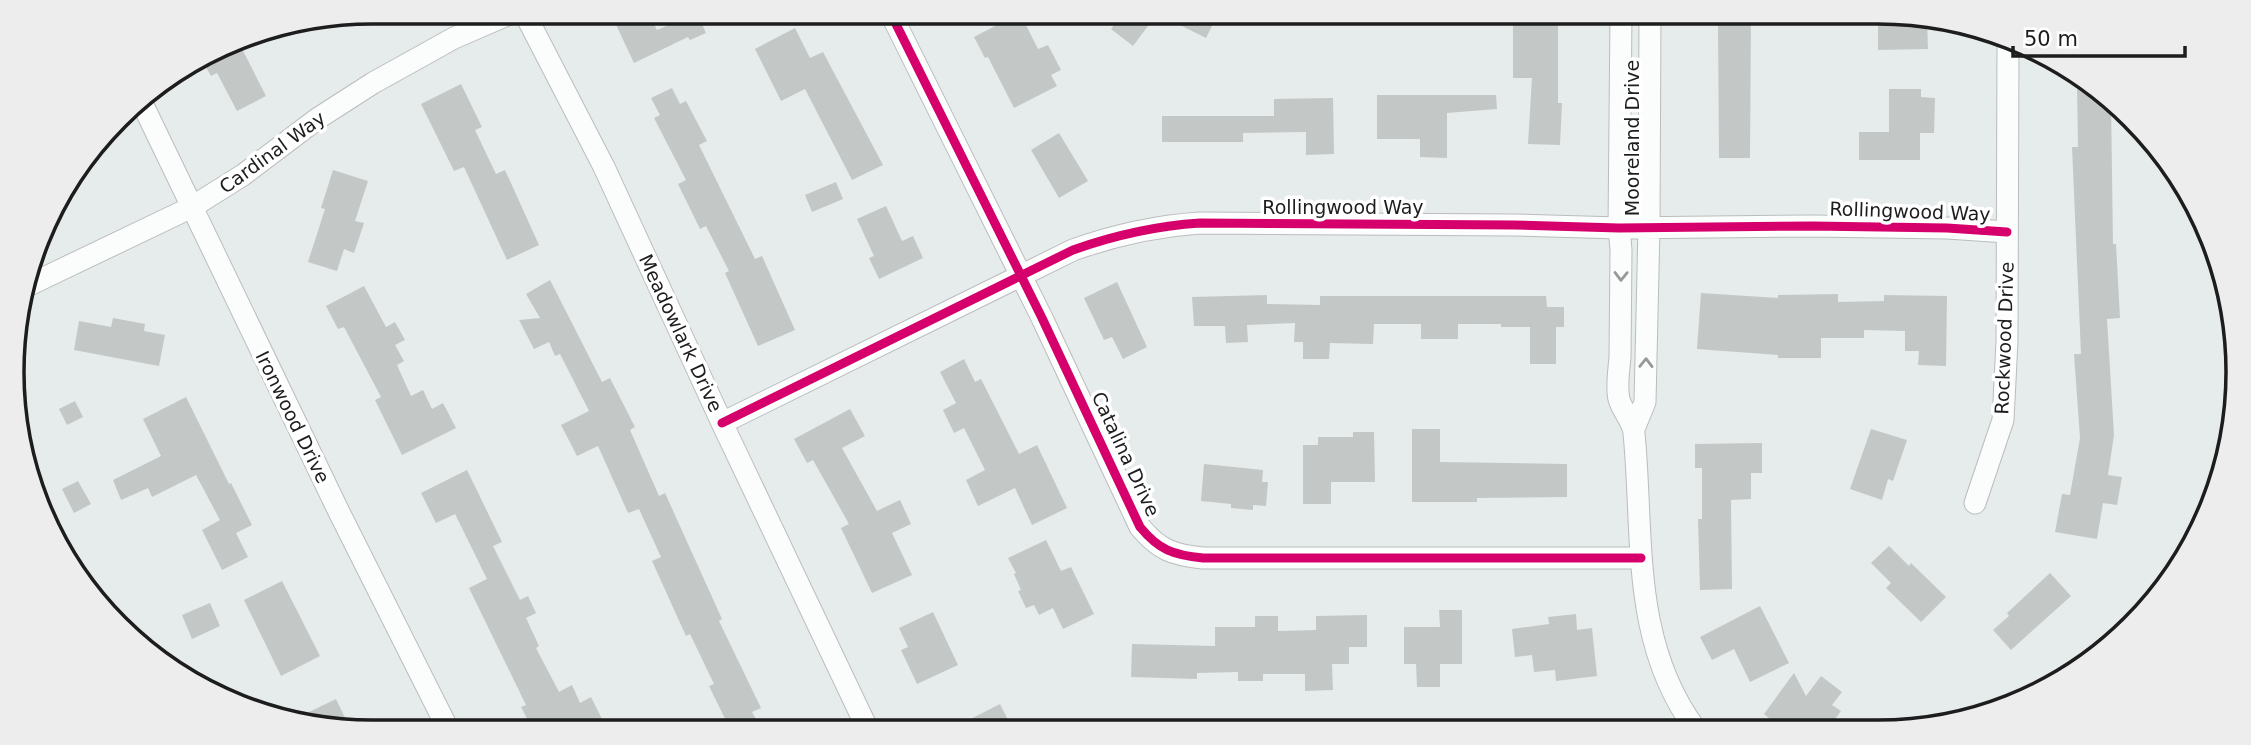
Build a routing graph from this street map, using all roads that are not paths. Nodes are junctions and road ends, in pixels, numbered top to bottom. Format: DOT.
graph roads {
  1 [pos="486,24"];
  2 [pos="530,24"];
  3 [pos="896,24"];
  4 [pos="1620,24"];
  5 [pos="1650,24"];
  6 [pos="2008,50"];
  7 [pos="145,109"];
  8 [pos="192,207"];
  9 [pos="1649,227"];
  10 [pos="1619,228"];
  11 [pos="2007,232"];
  12 [pos="1019,275"];
  13 [pos="36,282"];
  14 [pos="722,423"];
  15 [pos="1634,429"];
  16 [pos="1975,503"];
  17 [pos="1641,558"];
  18 [pos="443,720"];
  19 [pos="863,720"];
  20 [pos="1687,720"];
  1 -- 8 [label="street, Cardinal Way"];
  2 -- 14 [label="street, Meadowlark Drive"];
  3 -- 12 [label="street, Catalina Drive"];
  4 -- 10 [label="street, Mooreland Drive"];
  5 -- 9 [label="street, Mooreland Drive"];
  6 -- 11 [label="street, Rockwood Drive"];
  7 -- 8 [label="street, Ironwood Drive"];
  8 -- 13 [label="street, Cardinal Way"];
  8 -- 18 [label="street, Ironwood Drive"];
  9 -- 10 [label="street, Rollingwood Way"];
  9 -- 11 [label="street, Rollingwood Way"];
  15 -- 9 [label="street, Mooreland Drive, one-way"];
  10 -- 12 [label="street, Rollingwood Way"];
  10 -- 15 [label="street, Mooreland Drive, one-way"];
  11 -- 16 [label="street, Rockwood Drive"];
  12 -- 14 [label="street, Rollingwood Way"];
  12 -- 17 [label="street, Catalina Drive"];
  14 -- 19 [label="street, Meadowlark Drive"];
  15 -- 17 [label="street, Mooreland Drive"];
  17 -- 20 [label="street, Mooreland Drive"];
}
